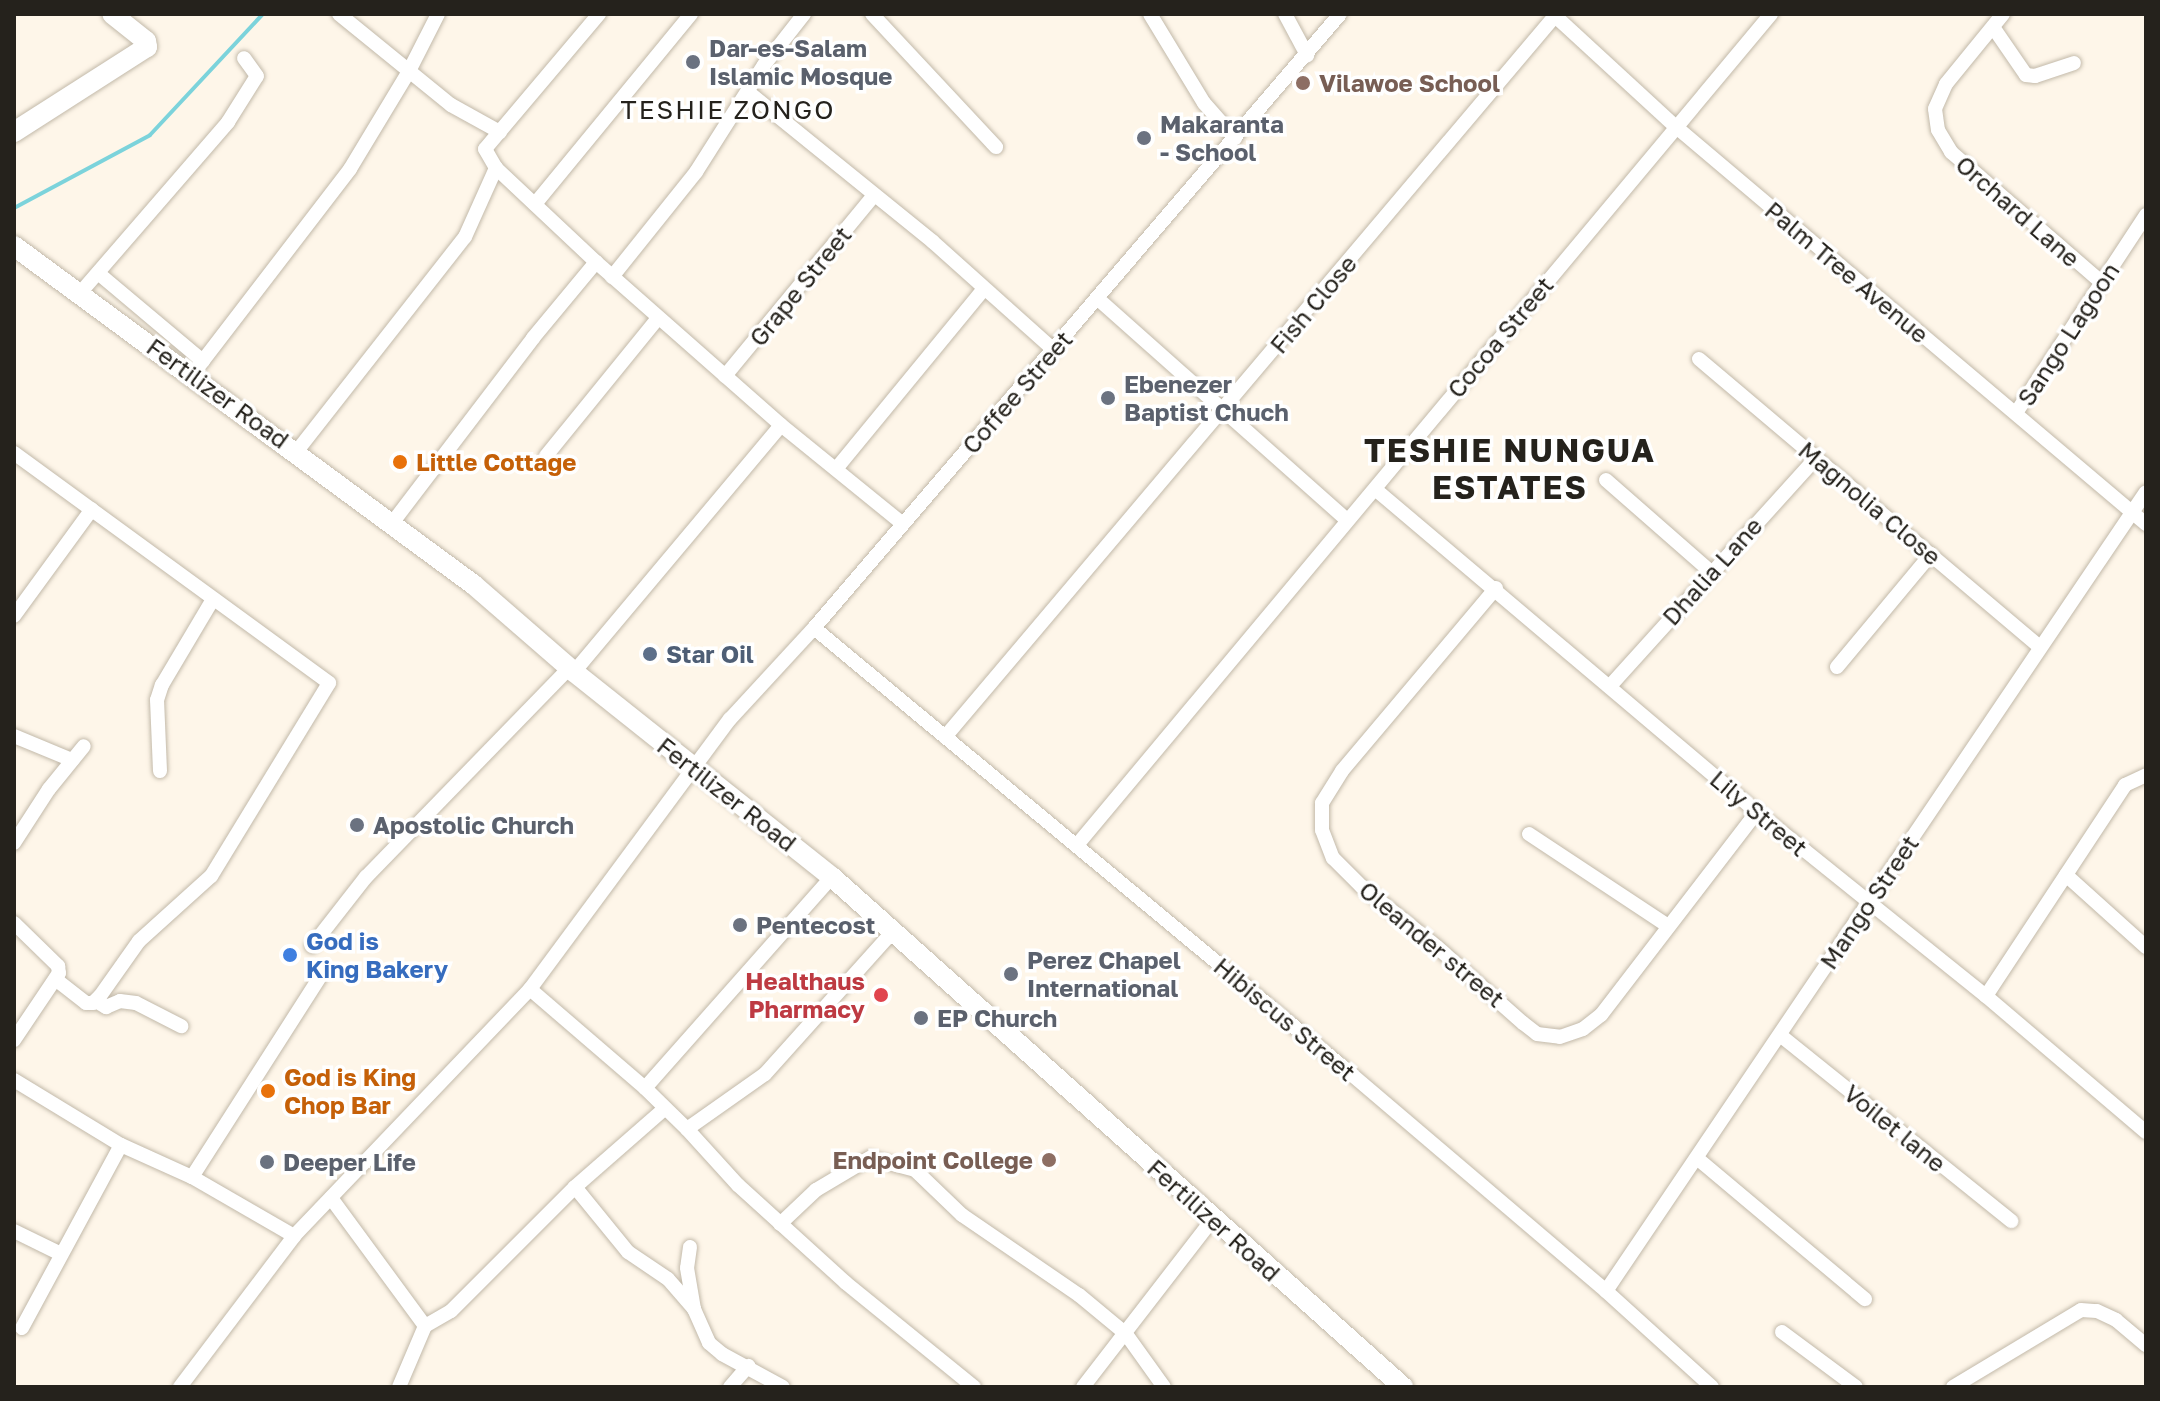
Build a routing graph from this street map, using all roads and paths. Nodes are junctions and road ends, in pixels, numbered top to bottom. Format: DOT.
graph roads {
  1 [pos="112,14"];
  2 [pos="339,14"];
  3 [pos="438,14"];
  4 [pos="599,14"];
  5 [pos="691,14"];
  6 [pos="804,14"];
  7 [pos="872,14"];
  8 [pos="1150,14"];
  9 [pos="1285,14"];
  10 [pos="1340,14"];
  11 [pos="1771,14"];
  12 [pos="2003,14"];
  13 [pos="1554,15"];
  14 [pos="1993,27"];
  15 [pos="1307,55"];
  16 [pos="244,58"];
  17 [pos="2074,63"];
  18 [pos="408,73"];
  19 [pos="748,92"];
  20 [pos="1675,126"];
  21 [pos="14,132"];
  22 [pos="500,132"];
  23 [pos="1235,138"];
  24 [pos="996,147"];
  25 [pos="496,168"];
  26 [pos="874,195"];
  27 [pos="535,204"];
  28 [pos="2146,215"];
  29 [pos="14,246"];
  30 [pos="596,262"];
  31 [pos="98,273"];
  32 [pos="612,277"];
  33 [pos="2101,282"];
  34 [pos="984,289"];
  35 [pos="81,292"];
  36 [pos="1098,299"];
  37 [pos="658,318"];
  38 [pos="1054,350"];
  39 [pos="1699,359"];
  40 [pos="197,368"];
  41 [pos="725,376"];
  42 [pos="1224,409"];
  43 [pos="2016,413"];
  44 [pos="781,425"];
  45 [pos="297,451"];
  46 [pos="14,453"];
  47 [pos="546,456"];
  48 [pos="1816,458"];
  49 [pos="836,469"];
  50 [pos="1606,480"];
  51 [pos="1375,489"];
  52 [pos="2146,492"];
  53 [pos="92,509"];
  54 [pos="2132,512"];
  55 [pos="1347,520"];
  56 [pos="393,522"];
  57 [pos="903,524"];
  58 [pos="2146,524"];
  59 [pos="1931,554"];
  60 [pos="1711,572"];
  61 [pos="1496,588"];
  62 [pos="213,599"];
  63 [pos="14,616"];
  64 [pos="814,628"];
  65 [pos="2040,647"];
  66 [pos="1837,667"];
  67 [pos="572,670"];
  68 [pos="1610,686"];
  69 [pos="14,736"];
  70 [pos="945,737"];
  71 [pos="84,746"];
  72 [pos="72,760"];
  73 [pos="693,768"];
  74 [pos="160,771"];
  75 [pos="2146,775"];
  76 [pos="1757,812"];
  77 [pos="1529,834"];
  78 [pos="14,843"];
  79 [pos="1077,845"];
  80 [pos="2066,875"];
  81 [pos="832,877"];
  82 [pos="1868,904"];
  83 [pos="14,923"];
  84 [pos="1668,926"];
  85 [pos="894,930"];
  86 [pos="312,946"];
  87 [pos="2146,947"];
  88 [pos="323,972"];
  89 [pos="55,979"];
  90 [pos="530,989"];
  91 [pos="1986,996"];
  92 [pos="96,1001"];
  93 [pos="181,1026"];
  94 [pos="1780,1035"];
  95 [pos="14,1040"];
  96 [pos="14,1080"];
  97 [pos="645,1088"];
  98 [pos="664,1109"];
  99 [pos="687,1129"];
  100 [pos="2146,1132"];
  101 [pos="121,1145"];
  102 [pos="1698,1159"];
  103 [pos="192,1177"];
  104 [pos="575,1187"];
  105 [pos="331,1198"];
  106 [pos="1213,1219"];
  107 [pos="2011,1221"];
  108 [pos="780,1224"];
  109 [pos="14,1231"];
  110 [pos="294,1236"];
  111 [pos="690,1247"];
  112 [pos="61,1254"];
  113 [pos="1606,1291"];
  114 [pos="1865,1299"];
  115 [pos="694,1309"];
  116 [pos="425,1326"];
  117 [pos="22,1328"];
  118 [pos="1782,1332"];
  119 [pos="1126,1334"];
  120 [pos="2146,1345"];
  121 [pos="748,1366"];
  122 [pos="180,1387"];
  123 [pos="399,1387"];
  124 [pos="730,1387"];
  125 [pos="783,1387"];
  126 [pos="974,1387"];
  127 [pos="1083,1387"];
  128 [pos="1164,1387"];
  129 [pos="1403,1387"];
  130 [pos="1712,1387"];
  131 [pos="1856,1387"];
  132 [pos="1953,1387"];
  1 -- 21 [label="street"];
  2 -- 18 [label="street"];
  3 -- 18 [label="street"];
  4 -- 22 [label="street"];
  5 -- 27 [label="street"];
  6 -- 19 [label="street"];
  7 -- 24 [label="street"];
  8 -- 23 [label="street"];
  9 -- 15 [label="street"];
  10 -- 15 [label="street, Coffee Street"];
  11 -- 20 [label="street, Cocoa Street"];
  12 -- 14 [label="street, Orchard Lane"];
  13 -- 20 [label="street, Palm Tree Avenue"];
  13 -- 42 [label="street, Fish Close"];
  14 -- 17 [label="street"];
  14 -- 33 [label="street, Orchard Lane"];
  15 -- 23 [label="street, Coffee Street"];
  16 -- 31 [label="street"];
  18 -- 22 [label="street"];
  18 -- 40 [label="street"];
  19 -- 26 [label="street"];
  19 -- 32 [label="street"];
  20 -- 43 [label="street, Palm Tree Avenue"];
  20 -- 51 [label="street, Cocoa Street"];
  22 -- 25 [label="street"];
  23 -- 36 [label="street, Coffee Street"];
  25 -- 27 [label="street"];
  25 -- 45 [label="street"];
  26 -- 34 [label="street"];
  26 -- 41 [label="street, Grape Street"];
  27 -- 30 [label="street"];
  28 -- 33 [label="street, Sango Lagoon"];
  29 -- 35 [label="street, Fertilizer Road"];
  30 -- 32 [label="street"];
  30 -- 56 [label="street"];
  31 -- 35 [label="street"];
  31 -- 40 [label="street"];
  32 -- 37 [label="street"];
  33 -- 43 [label="street, Sango Lagoon"];
  34 -- 38 [label="street"];
  34 -- 49 [label="street"];
  35 -- 40 [label="street, Fertilizer Road"];
  36 -- 38 [label="street, Coffee Street"];
  36 -- 42 [label="street"];
  37 -- 41 [label="street"];
  37 -- 47 [label="street"];
  38 -- 57 [label="street, Coffee Street"];
  39 -- 48 [label="street, Magnolia Close"];
  40 -- 45 [label="street, Fertilizer Road"];
  41 -- 44 [label="street"];
  42 -- 55 [label="street"];
  42 -- 70 [label="street, Fish Close"];
  43 -- 54 [label="street, Palm Tree Avenue"];
  44 -- 49 [label="street"];
  44 -- 67 [label="street"];
  45 -- 56 [label="street, Fertilizer Road"];
  46 -- 53 [label="street"];
  48 -- 59 [label="street, Magnolia Close"];
  48 -- 60 [label="street, Dhalia Lane"];
  49 -- 57 [label="street"];
  50 -- 60 [label="street"];
  51 -- 55 [label="street, Cocoa Street"];
  51 -- 61 [label="street, Lily Street"];
  52 -- 54 [label="street, Mango Street"];
  53 -- 62 [label="street"];
  53 -- 63 [label="street"];
  54 -- 58 [label="street, Palm Tree Avenue"];
  54 -- 65 [label="street, Mango Street"];
  55 -- 79 [label="street, Cocoa Street"];
  56 -- 67 [label="street, Fertilizer Road"];
  57 -- 64 [label="street, Coffee Street"];
  59 -- 65 [label="street, Magnolia Close"];
  59 -- 66 [label="street"];
  60 -- 68 [label="street, Dhalia Lane"];
  61 -- 68 [label="street, Lily Street"];
  61 -- 84 [label="street, Oleander street"];
  62 -- 74 [label="street"];
  62 -- 92 [label="street"];
  64 -- 70 [label="street, Hibiscus Street"];
  64 -- 73 [label="street, Coffee Street"];
  65 -- 82 [label="street, Mango Street"];
  67 -- 73 [label="street, Fertilizer Road"];
  67 -- 86 [label="street"];
  68 -- 76 [label="street, Lily Street"];
  69 -- 72 [label="street"];
  70 -- 79 [label="street, Hibiscus Street"];
  71 -- 72 [label="street"];
  72 -- 78 [label="street"];
  73 -- 81 [label="street, Fertilizer Road"];
  73 -- 90 [label="street, Coffee Street"];
  75 -- 80 [label="street"];
  76 -- 82 [label="street, Lily Street"];
  76 -- 84 [label="street, Oleander street"];
  77 -- 84 [label="street"];
  79 -- 113 [label="street, Hibiscus Street"];
  80 -- 87 [label="street"];
  80 -- 91 [label="street"];
  81 -- 85 [label="street, Fertilizer Road"];
  81 -- 97 [label="street"];
  82 -- 91 [label="street, Lily Street"];
  82 -- 94 [label="street, Mango Street"];
  83 -- 89 [label="street"];
  85 -- 99 [label="street"];
  85 -- 106 [label="street, Fertilizer Road"];
  88 -- 103 [label="street"];
  89 -- 92 [label="street"];
  89 -- 95 [label="street"];
  90 -- 97 [label="street"];
  90 -- 105 [label="street, Coffee Street"];
  91 -- 100 [label="street, Lily Street"];
  92 -- 93 [label="street"];
  94 -- 102 [label="street, Mango Street"];
  94 -- 107 [label="street, Voilet lane"];
  96 -- 101 [label="street"];
  97 -- 98 [label="street"];
  98 -- 99 [label="street"];
  98 -- 104 [label="street"];
  99 -- 108 [label="street"];
  101 -- 103 [label="street"];
  101 -- 112 [label="street"];
  102 -- 113 [label="street, Mango Street"];
  102 -- 114 [label="street"];
  103 -- 110 [label="street"];
  104 -- 115 [label="street"];
  104 -- 116 [label="street"];
  105 -- 110 [label="street, Coffee Street"];
  105 -- 116 [label="street"];
  106 -- 119 [label="street"];
  106 -- 129 [label="street, Fertilizer Road"];
  108 -- 119 [label="street"];
  108 -- 126 [label="street"];
  109 -- 112 [label="street"];
  110 -- 122 [label="street, Coffee Street"];
  111 -- 115 [label="street"];
  112 -- 117 [label="street"];
  113 -- 130 [label="street, Hibiscus Street"];
  115 -- 121 [label="street"];
  116 -- 123 [label="street"];
  118 -- 131 [label="street"];
  119 -- 127 [label="street"];
  119 -- 128 [label="street"];
  120 -- 132 [label="street"];
  121 -- 124 [label="street"];
  121 -- 125 [label="street"];
}
